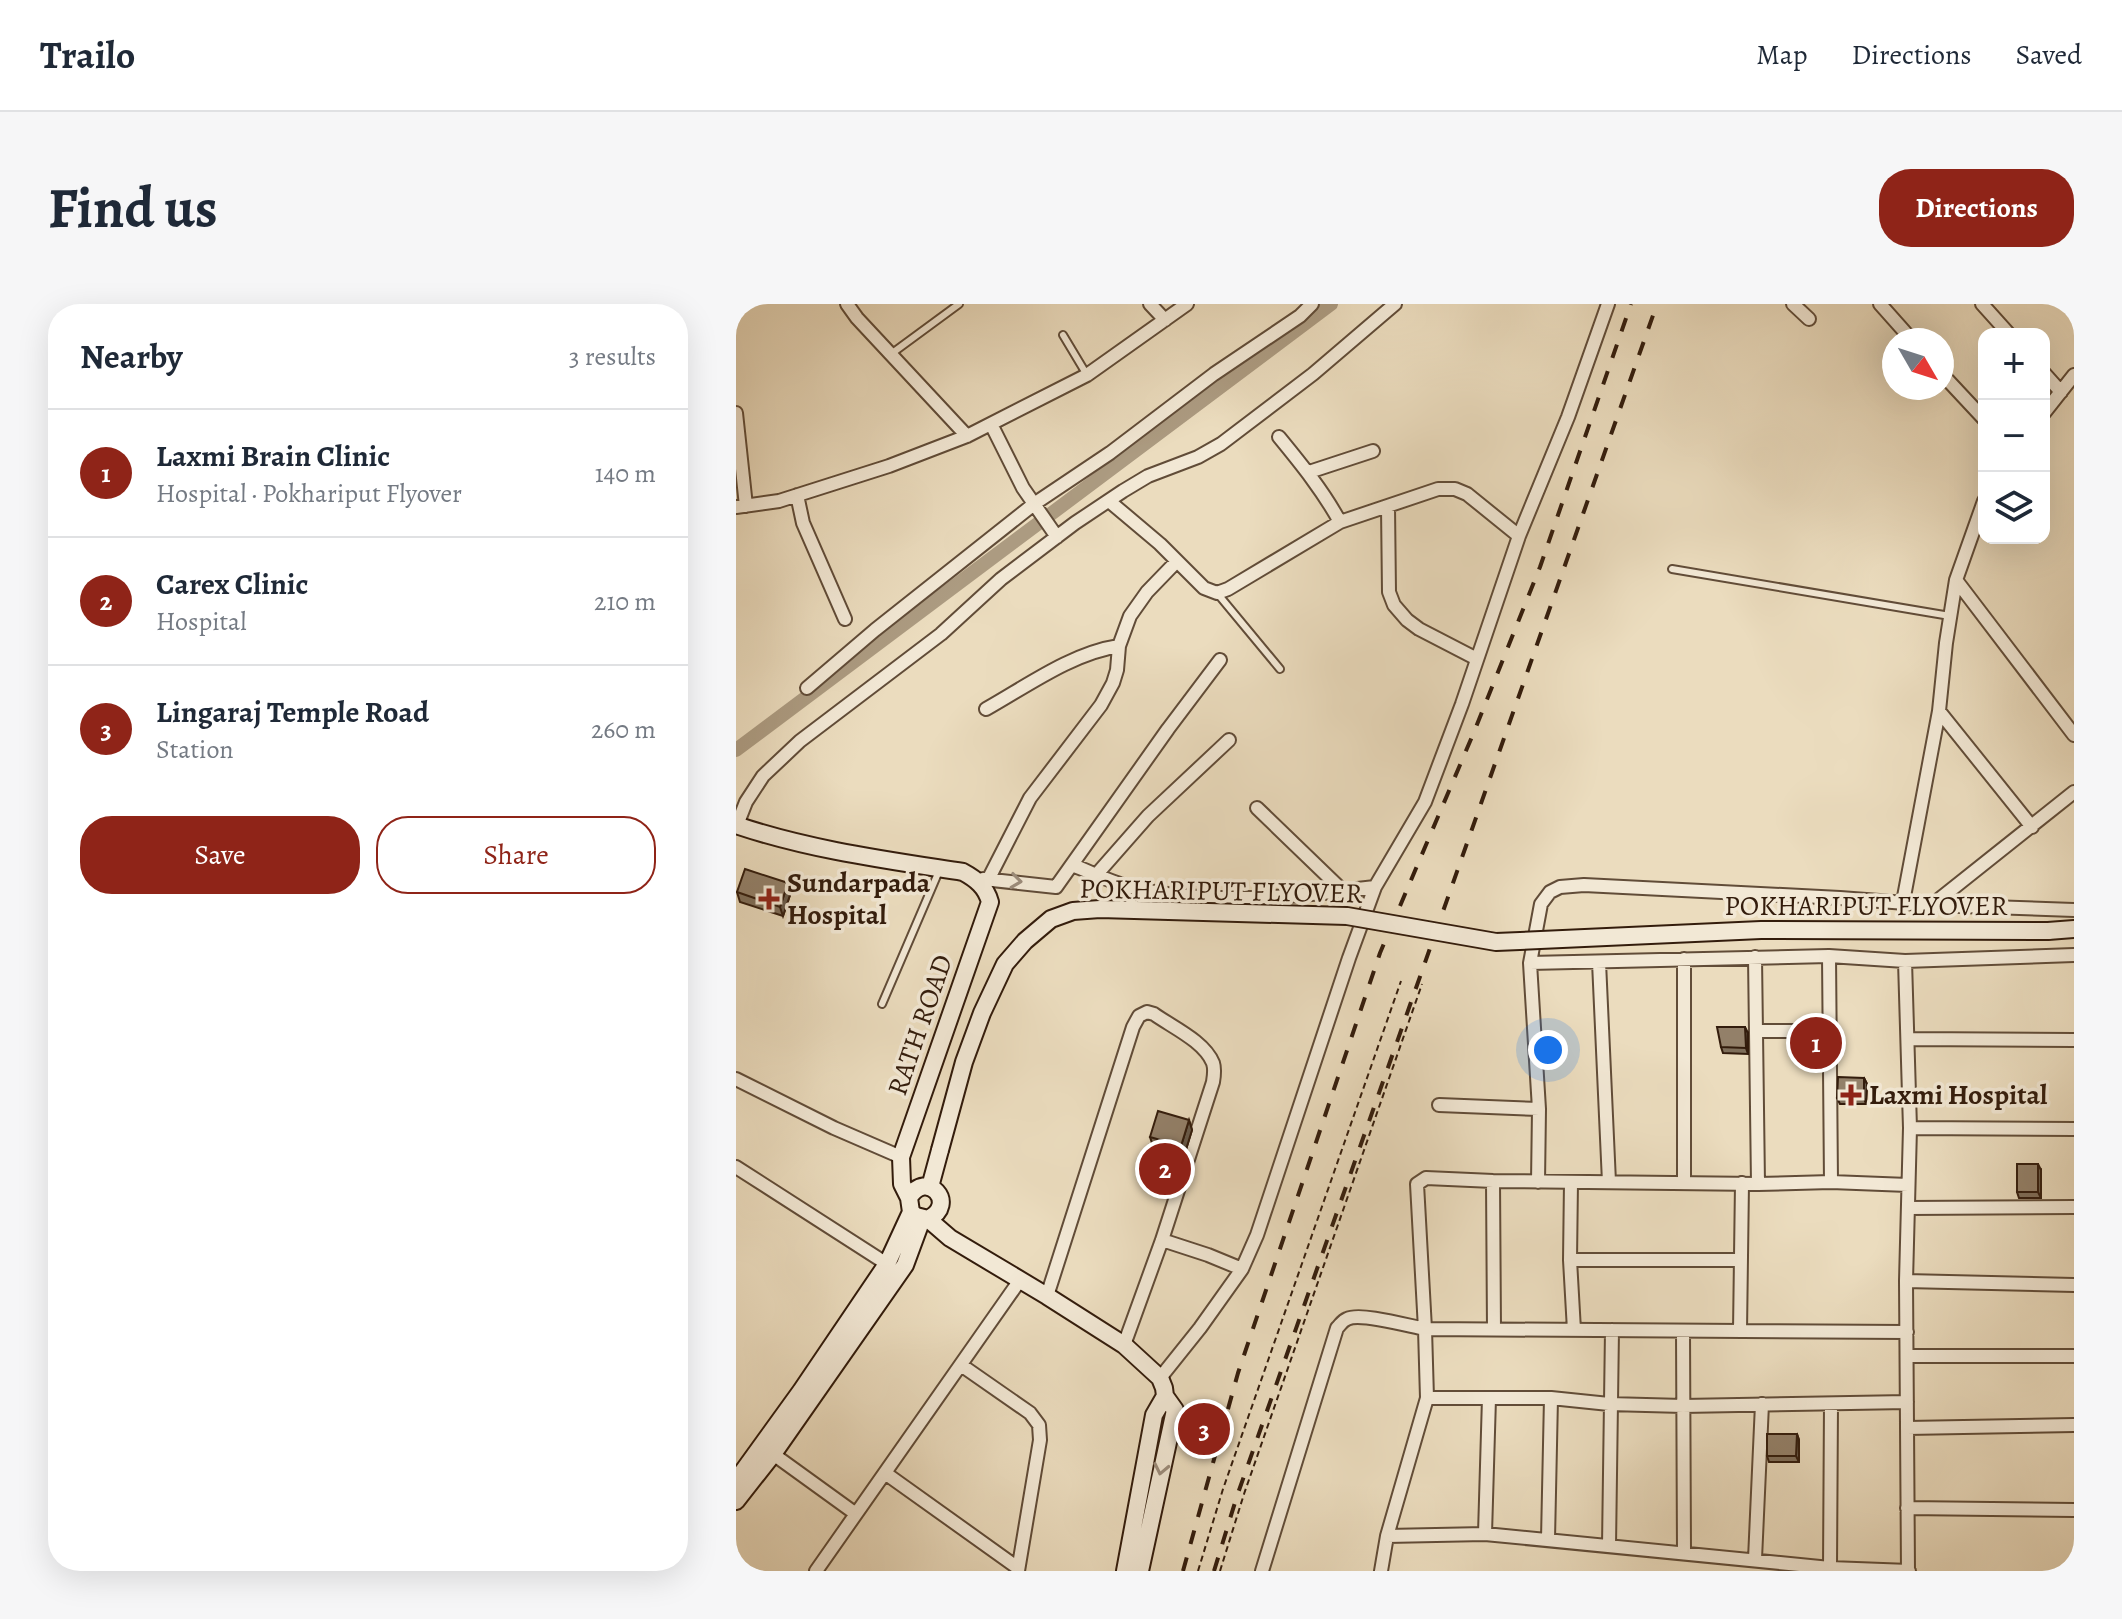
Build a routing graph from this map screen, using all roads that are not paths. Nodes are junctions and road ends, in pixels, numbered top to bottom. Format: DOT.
graph roads {
  1 [pos="847,304"];
  2 [pos="959,304"];
  3 [pos="1150,304"];
  4 [pos="1187,304"];
  5 [pos="1312,304"];
  6 [pos="1395,304"];
  7 [pos="1608,304"];
  8 [pos="1793,304"];
  9 [pos="1880,304"];
  10 [pos="1982,304"];
  11 [pos="1809,319"];
  12 [pos="1165,320"];
  13 [pos="1901,328"];
  14 [pos="2004,328"];
  15 [pos="1063,335"];
  16 [pos="891,354"];
  17 [pos="1087,375"];
  18 [pos="2074,375"];
  19 [pos="2050,380"];
  20 [pos="1954,387"];
  21 [pos="2061,392"];
  22 [pos="2050,406"];
  23 [pos="736,413"];
  24 [pos="1978,413"];
  25 [pos="991,424"];
  26 [pos="967,436"];
  27 [pos="1279,437"];
  28 [pos="1373,451"];
  29 [pos="1309,472"];
  30 [pos="797,495"];
  31 [pos="1109,501"];
  32 [pos="1035,504"];
  33 [pos="741,507"];
  34 [pos="1388,507"];
  35 [pos="1978,518"];
  36 [pos="1340,522"];
  37 [pos="1056,536"];
  38 [pos="1519,536"];
  39 [pos="1177,561"];
  40 [pos="1672,569"];
  41 [pos="1956,580"];
  42 [pos="1217,593"];
  43 [pos="1950,616"];
  44 [pos="845,619"];
  45 [pos="1119,646"];
  46 [pos="1477,659"];
  47 [pos="1220,660"];
  48 [pos="1280,669"];
  49 [pos="807,688"];
  50 [pos="986,709"];
  51 [pos="1939,711"];
  52 [pos="2074,735"];
  53 [pos="1229,740"];
  54 [pos="2074,792"];
  55 [pos="1257,808"];
  56 [pos="736,825"];
  57 [pos="2032,827"];
  58 [pos="1072,865"];
  59 [pos="940,869"];
  60 [pos="1097,874"];
  61 [pos="982,879"];
  62 [pos="1375,887"];
  63 [pos="1343,891"];
  64 [pos="1903,902"];
  65 [pos="1932,905"];
  66 [pos="2074,910"];
  67 [pos="2074,929"];
  68 [pos="2074,955"];
  69 [pos="1829,956"];
  70 [pos="1755,957"];
  71 [pos="1684,959"];
  72 [pos="1905,961"];
  73 [pos="1599,962"];
  74 [pos="1530,963"];
  75 [pos="882,1004"];
  76 [pos="1756,1031"];
  77 [pos="1830,1031"];
  78 [pos="1909,1039"];
  79 [pos="2074,1040"];
  80 [pos="736,1079"];
  81 [pos="1439,1105"];
  82 [pos="1539,1109"];
  83 [pos="1910,1128"];
  84 [pos="2074,1129"];
  85 [pos="901,1157"];
  86 [pos="736,1167"];
  87 [pos="1493,1181"];
  88 [pos="1538,1182"];
  89 [pos="1571,1182"];
  90 [pos="1609,1182"];
  91 [pos="1831,1182"];
  92 [pos="1684,1183"];
  93 [pos="1742,1183"];
  94 [pos="1758,1184"];
  95 [pos="1908,1185"];
  96 [pos="930,1187"];
  97 [pos="2074,1207"];
  98 [pos="1908,1208"];
  99 [pos="918,1212"];
  100 [pos="1162,1240"];
  101 [pos="1570,1260"];
  102 [pos="1741,1260"];
  103 [pos="887,1264"];
  104 [pos="1242,1269"];
  105 [pos="1020,1280"];
  106 [pos="1906,1281"];
  107 [pos="2074,1285"];
  108 [pos="1047,1296"];
  109 [pos="1425,1329"];
  110 [pos="1494,1329"];
  111 [pos="1574,1330"];
  112 [pos="1612,1330"];
  113 [pos="1683,1331"];
  114 [pos="1740,1331"];
  115 [pos="1907,1332"];
  116 [pos="1124,1345"];
  117 [pos="1907,1356"];
  118 [pos="2074,1356"];
  119 [pos="961,1365"];
  120 [pos="1160,1378"];
  121 [pos="1165,1396"];
  122 [pos="1427,1398"];
  123 [pos="1489,1398"];
  124 [pos="1551,1398"];
  125 [pos="1907,1402"];
  126 [pos="1609,1404"];
  127 [pos="1762,1404"];
  128 [pos="1831,1404"];
  129 [pos="1683,1406"];
  130 [pos="2074,1425"];
  131 [pos="1907,1428"];
  132 [pos="773,1454"];
  133 [pos="885,1473"];
  134 [pos="737,1477"];
  135 [pos="736,1501"];
  136 [pos="1907,1508"];
  137 [pos="2074,1510"];
  138 [pos="856,1514"];
  139 [pos="1485,1534"];
  140 [pos="1387,1536"];
  141 [pos="1548,1539"];
  142 [pos="1609,1546"];
  143 [pos="1684,1552"];
  144 [pos="1755,1559"];
  145 [pos="1830,1568"];
  146 [pos="1018,1570"];
  147 [pos="816,1571"];
  148 [pos="1125,1571"];
  149 [pos="1140,1571"];
  150 [pos="1262,1571"];
  151 [pos="1381,1571"];
  152 [pos="1908,1571"];
  1 -- 16 [label="street"];
  2 -- 16 [label="lane"];
  3 -- 12 [label="street"];
  4 -- 12 [label="street"];
  5 -- 32 [label="street"];
  6 -- 31 [label="street"];
  7 -- 38 [label="street"];
  8 -- 11 [label="street"];
  9 -- 13 [label="street"];
  10 -- 14 [label="street"];
  12 -- 17 [label="street"];
  15 -- 17 [label="lane"];
  16 -- 26 [label="street"];
  17 -- 25 [label="street"];
  18 -- 21 [label="street"];
  19 -- 21 [label="street"];
  20 -- 24 [label="street"];
  21 -- 22 [label="street"];
  23 -- 33 [label="street"];
  25 -- 26 [label="street"];
  25 -- 32 [label="street"];
  26 -- 30 [label="street"];
  27 -- 29 [label="street"];
  28 -- 29 [label="street"];
  29 -- 36 [label="street"];
  30 -- 33 [label="street"];
  30 -- 44 [label="street"];
  31 -- 37 [label="street"];
  31 -- 39 [label="street"];
  32 -- 37 [label="street"];
  32 -- 49 [label="street"];
  34 -- 36 [label="street"];
  34 -- 38 [label="street"];
  34 -- 46 [label="street"];
  35 -- 41 [label="street"];
  36 -- 42 [label="street"];
  37 -- 56 [label="street"];
  38 -- 46 [label="street"];
  39 -- 42 [label="street"];
  39 -- 45 [label="street"];
  40 -- 43 [label="lane"];
  41 -- 43 [label="street"];
  41 -- 52 [label="street"];
  42 -- 48 [label="lane"];
  43 -- 51 [label="street"];
  45 -- 50 [label="street"];
  45 -- 61 [label="street"];
  46 -- 62 [label="street"];
  47 -- 58 [label="street"];
  51 -- 57 [label="street"];
  51 -- 64 [label="street"];
  53 -- 60 [label="street"];
  54 -- 57 [label="street"];
  55 -- 63 [label="street"];
  56 -- 59 [label="main road"];
  57 -- 65 [label="street"];
  58 -- 60 [label="street"];
  61 -- 58 [label="street, one-way"];
  59 -- 61 [label="main road"];
  59 -- 75 [label="lane"];
  60 -- 63 [label="street"];
  61 -- 85 [label="main road, RATH ROAD"];
  62 -- 63 [label="street"];
  62 -- 104 [label="street"];
  64 -- 65 [label="street"];
  64 -- 74 [label="street"];
  65 -- 66 [label="street"];
  67 -- 96 [label="main road, POKHARIPUT FLYOVER, bridge"];
  68 -- 72 [label="street"];
  69 -- 70 [label="street"];
  69 -- 72 [label="street"];
  69 -- 77 [label="street"];
  70 -- 71 [label="street"];
  70 -- 76 [label="street"];
  71 -- 73 [label="street"];
  71 -- 92 [label="street"];
  72 -- 78 [label="street"];
  73 -- 74 [label="street"];
  73 -- 90 [label="street"];
  74 -- 82 [label="street"];
  76 -- 77 [label="street"];
  76 -- 94 [label="street"];
  77 -- 91 [label="street"];
  78 -- 79 [label="street"];
  78 -- 83 [label="street"];
  80 -- 85 [label="street"];
  81 -- 82 [label="street"];
  82 -- 88 [label="street"];
  83 -- 84 [label="street"];
  83 -- 95 [label="street"];
  85 -- 99 [label="main road, RATH ROAD"];
  86 -- 103 [label="street"];
  87 -- 88 [label="street"];
  87 -- 109 [label="street"];
  87 -- 110 [label="street"];
  88 -- 89 [label="street"];
  89 -- 90 [label="street"];
  89 -- 101 [label="street"];
  90 -- 92 [label="street"];
  91 -- 94 [label="street"];
  91 -- 95 [label="street"];
  92 -- 93 [label="street"];
  93 -- 94 [label="street"];
  93 -- 102 [label="street"];
  95 -- 98 [label="street"];
  96 -- 99 [label="main road"];
  96 -- 99 [label="main road"];
  97 -- 98 [label="street"];
  98 -- 106 [label="street"];
  99 -- 103 [label="main road"];
  99 -- 105 [label="main road"];
  99 -- 132 [label="main road"];
  100 -- 104 [label="street"];
  100 -- 108 [label="street"];
  100 -- 116 [label="street"];
  101 -- 102 [label="street"];
  101 -- 111 [label="street"];
  102 -- 114 [label="street"];
  103 -- 134 [label="main road"];
  104 -- 120 [label="street"];
  105 -- 108 [label="main road"];
  105 -- 119 [label="street"];
  106 -- 107 [label="street"];
  106 -- 115 [label="street"];
  108 -- 116 [label="main road"];
  109 -- 110 [label="street"];
  109 -- 122 [label="street"];
  109 -- 150 [label="street"];
  110 -- 111 [label="street"];
  111 -- 112 [label="street"];
  112 -- 113 [label="street"];
  112 -- 126 [label="street"];
  113 -- 114 [label="street"];
  113 -- 129 [label="street"];
  114 -- 115 [label="street"];
  115 -- 117 [label="street"];
  116 -- 120 [label="main road"];
  117 -- 118 [label="street"];
  117 -- 125 [label="street"];
  119 -- 133 [label="street"];
  119 -- 146 [label="street"];
  120 -- 121 [label="main road"];
  121 -- 148 [label="main road"];
  121 -- 149 [label="main road, one-way"];
  122 -- 123 [label="street"];
  122 -- 140 [label="street"];
  123 -- 124 [label="street"];
  123 -- 139 [label="street"];
  124 -- 126 [label="street"];
  124 -- 141 [label="street"];
  125 -- 128 [label="street"];
  125 -- 131 [label="street"];
  126 -- 129 [label="street"];
  126 -- 142 [label="street"];
  127 -- 128 [label="street"];
  127 -- 129 [label="street"];
  127 -- 144 [label="street"];
  128 -- 145 [label="street"];
  129 -- 143 [label="street"];
  130 -- 131 [label="street"];
  131 -- 136 [label="street"];
  132 -- 135 [label="main road"];
  132 -- 138 [label="street"];
  133 -- 138 [label="street"];
  133 -- 146 [label="street"];
  136 -- 137 [label="street"];
  136 -- 152 [label="street"];
  138 -- 147 [label="street"];
  139 -- 140 [label="street"];
  139 -- 141 [label="street"];
  140 -- 151 [label="street"];
  141 -- 142 [label="street"];
  142 -- 143 [label="street"];
  143 -- 144 [label="street"];
  144 -- 145 [label="street"];
  145 -- 152 [label="street"];
}
